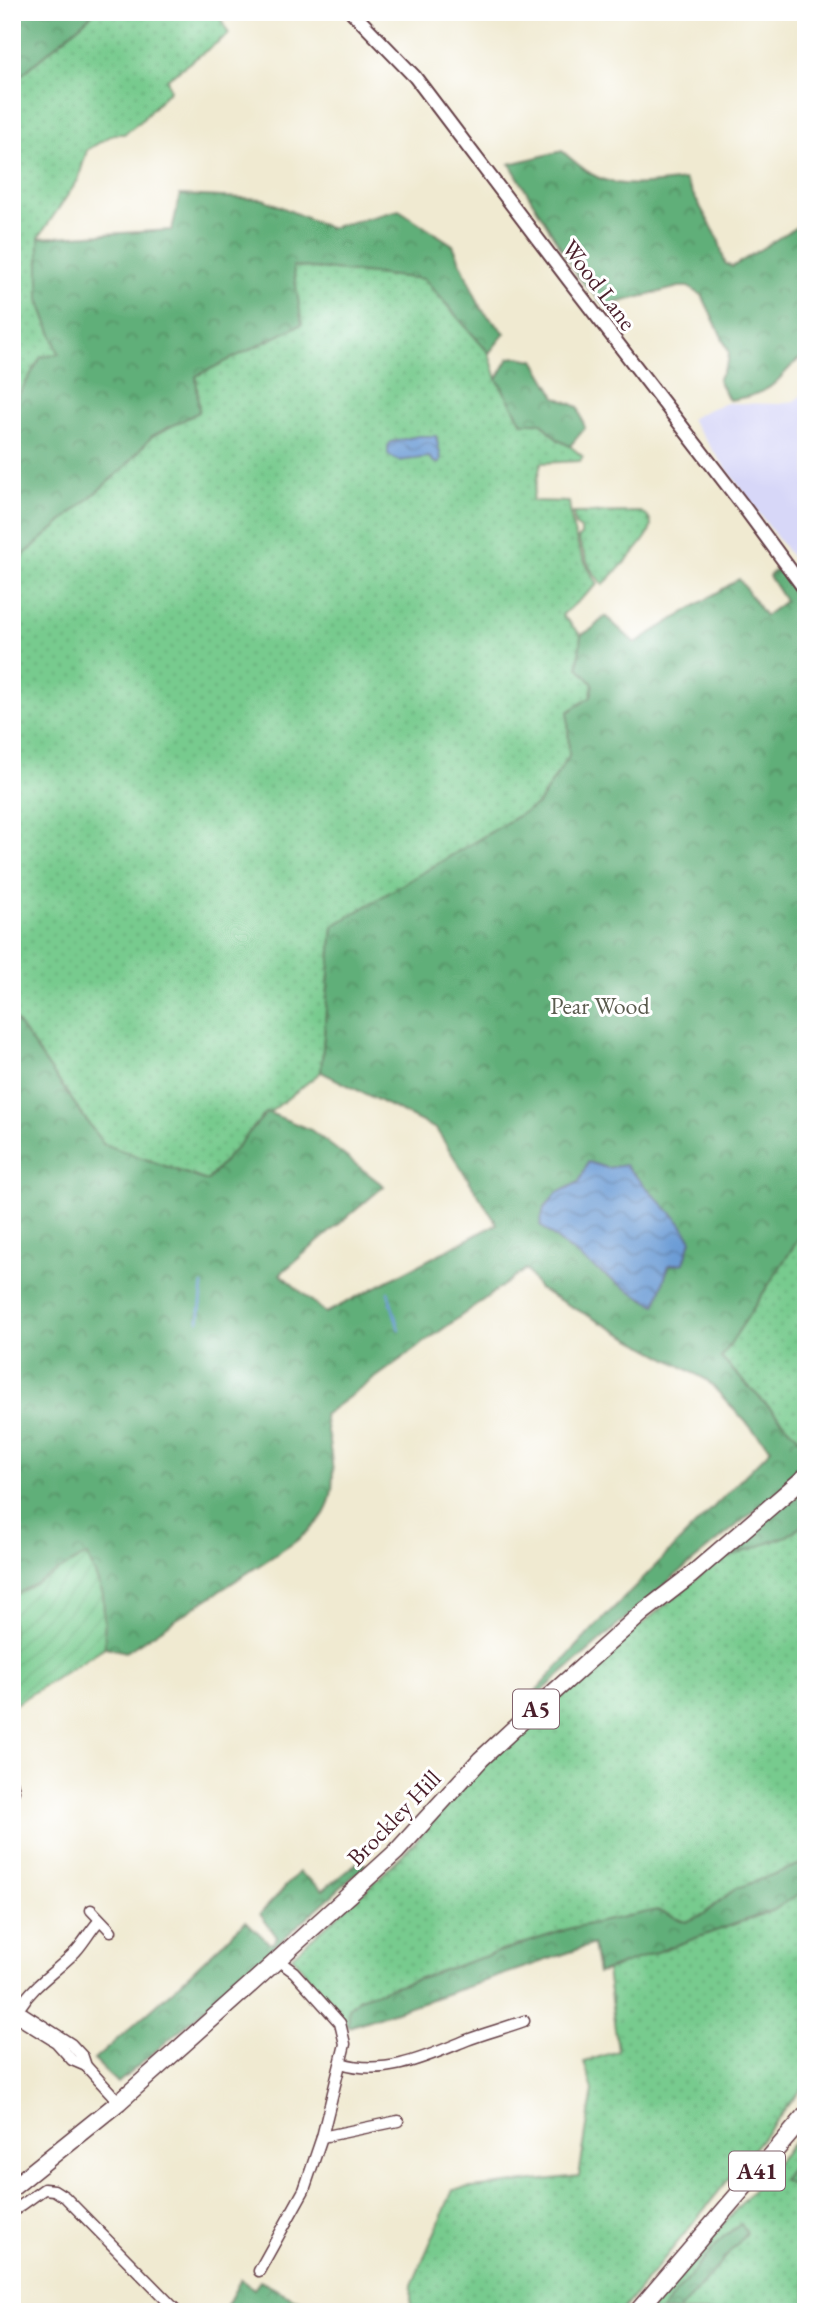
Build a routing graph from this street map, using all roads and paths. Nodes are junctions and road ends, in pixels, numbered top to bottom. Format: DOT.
graph roads {
  1 [pos="352,12"];
  2 [pos="806,591"];
  3 [pos="806,1476"];
  4 [pos="91,1909"];
  5 [pos="100,1920"];
  6 [pos="111,1931"];
  7 [pos="280,1957"];
  8 [pos="16,2015"];
  9 [pos="524,2021"];
  10 [pos="341,2063"];
  11 [pos="119,2102"];
  12 [pos="806,2115"];
  13 [pos="398,2121"];
  14 [pos="322,2137"];
  15 [pos="12,2188"];
  16 [pos="12,2212"];
  17 [pos="259,2271"];
  18 [pos="178,2312"];
  19 [pos="637,2312"];
  1 -- 2 [label="street, Wood Lane"];
  3 -- 7 [label="main road, Brockley Hill / A5"];
  4 -- 5 [label="street"];
  5 -- 6 [label="street"];
  5 -- 8 [label="street"];
  7 -- 10 [label="street"];
  7 -- 11 [label="main road, Brockley Hill / A5"];
  8 -- 11 [label="street"];
  9 -- 10 [label="street"];
  10 -- 14 [label="street"];
  11 -- 15 [label="main road, Brockley Hill / A5"];
  12 -- 19 [label="main road, A41"];
  13 -- 14 [label="street"];
  14 -- 17 [label="street"];
  16 -- 18 [label="street"];
}
